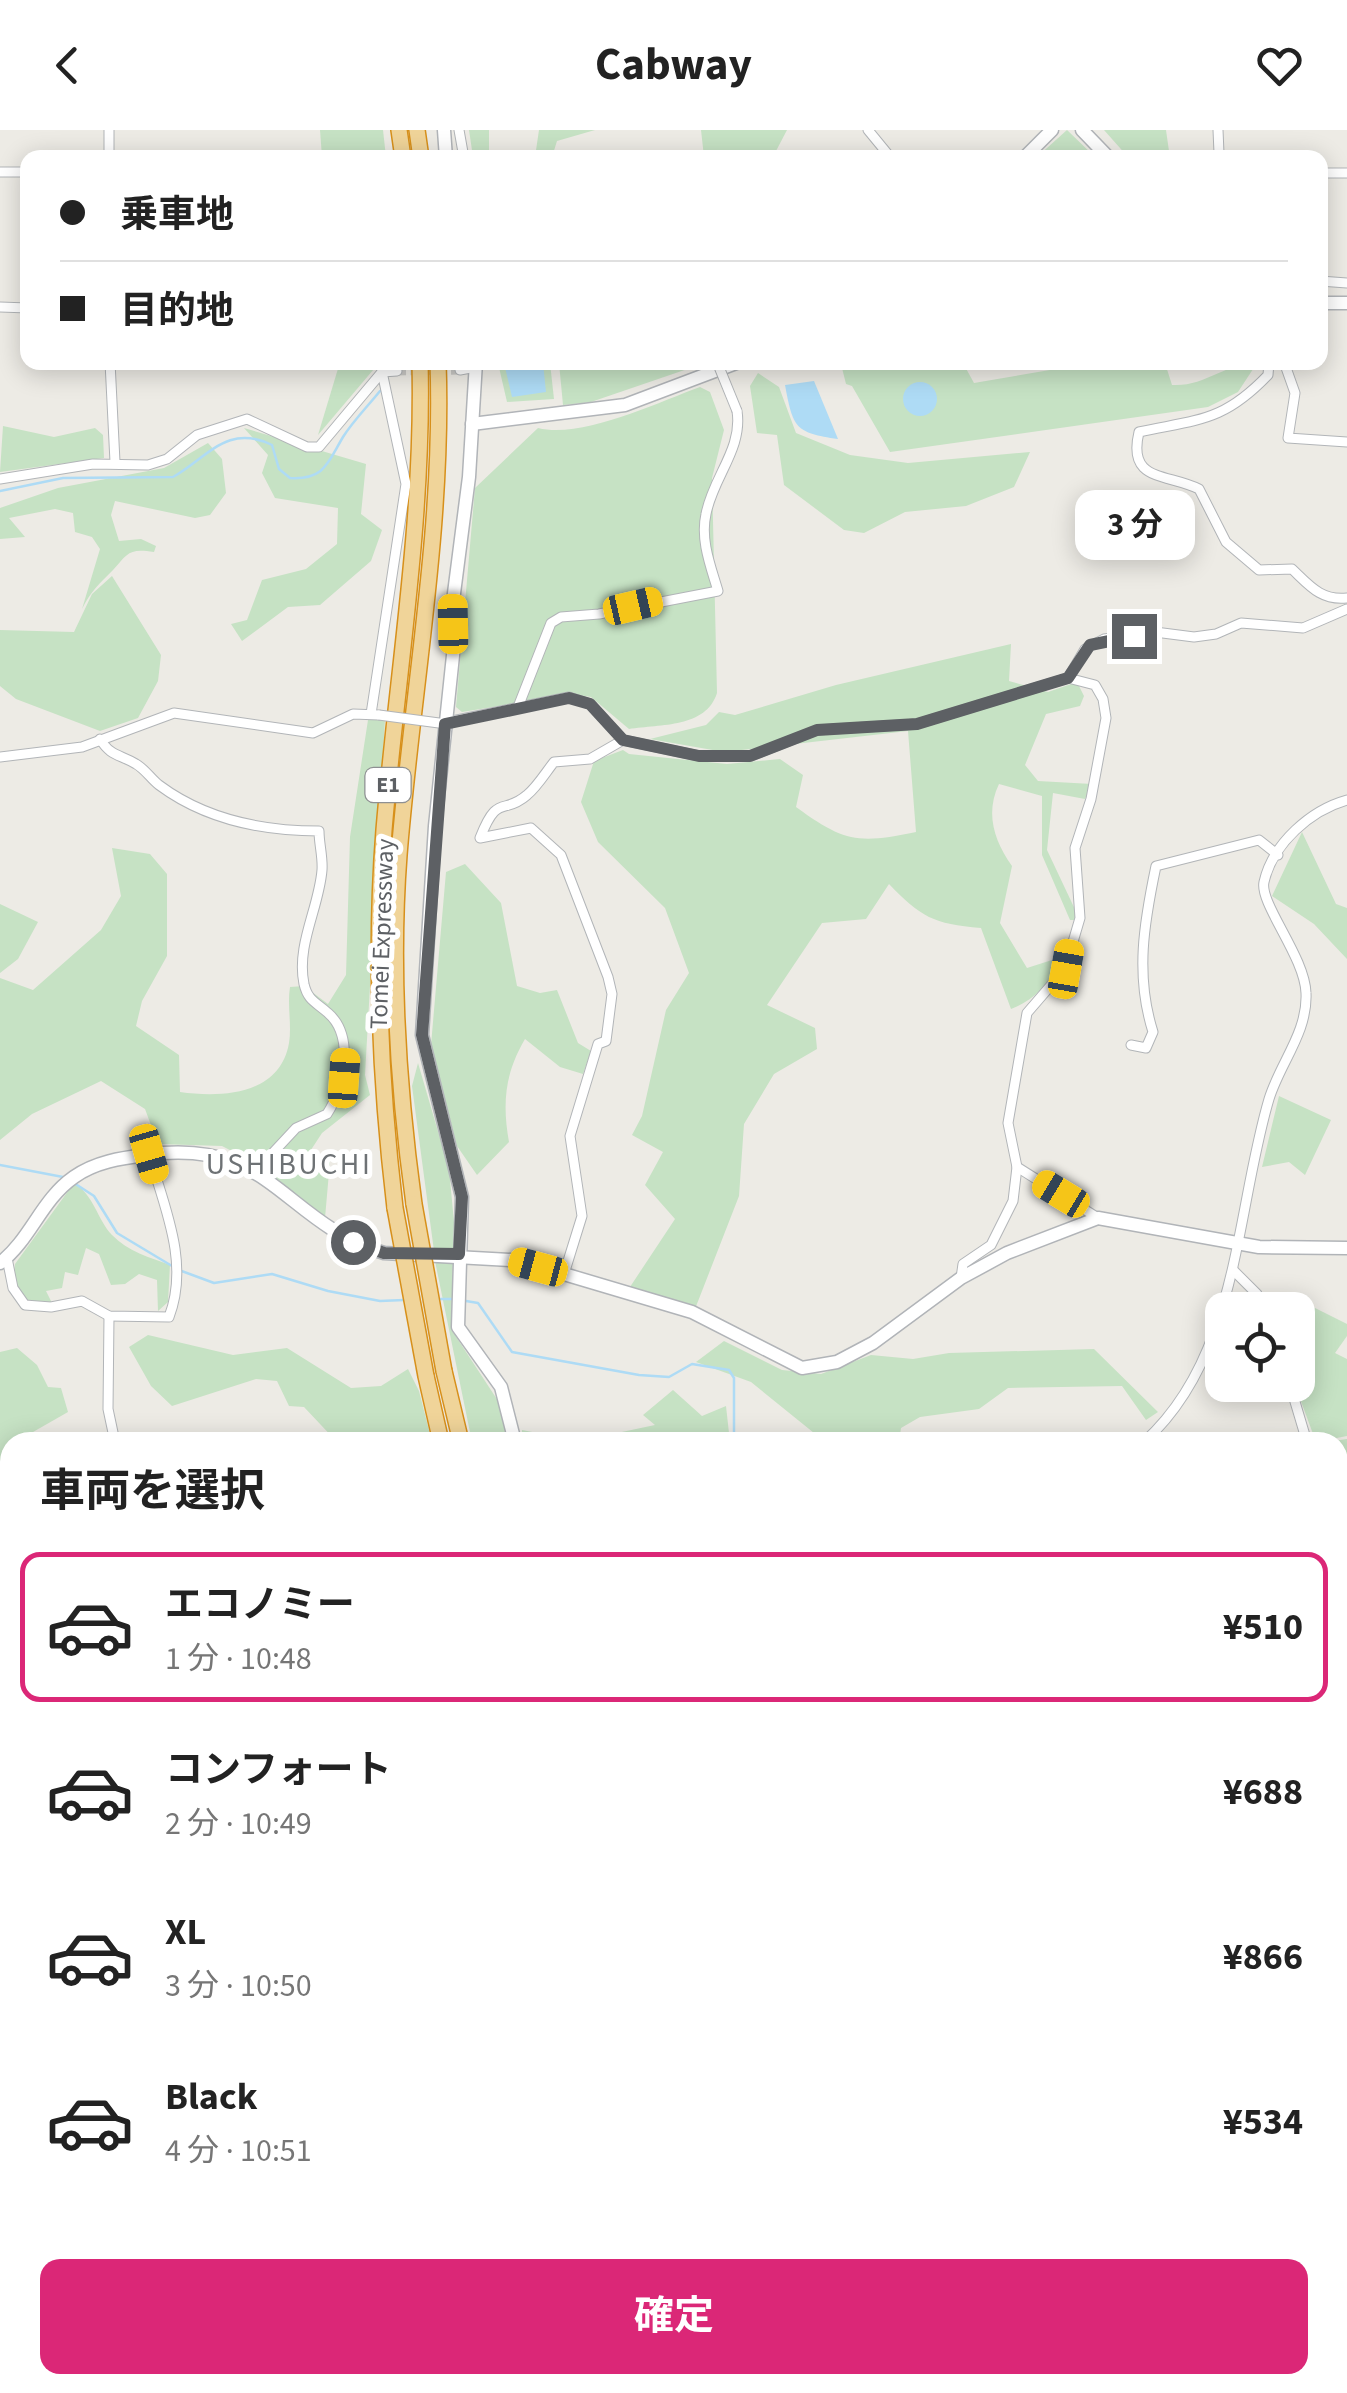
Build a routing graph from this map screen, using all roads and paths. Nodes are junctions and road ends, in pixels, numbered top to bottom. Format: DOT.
graph roads {
  1 [pos="868,130"];
  2 [pos="1052,130"];
  3 [pos="1082,130"];
  4 [pos="884,150"];
  5 [pos="1032,150"];
  6 [pos="1101,150"];
  7 [pos="110,370"];
  8 [pos="420,370"];
  9 [pos="438,370"];
  10 [pos="476,370"];
  11 [pos="718,370"];
  12 [pos="720,370"];
  13 [pos="1268,370"];
  14 [pos="1286,370"];
  15 [pos="397,371"];
  16 [pos="382,372"];
  17 [pos="472,424"];
  18 [pos="1347,442"];
  19 [pos="115,462"];
  20 [pos="0,479"];
  21 [pos="1347,598"];
  22 [pos="1347,610"];
  23 [pos="1068,678"];
  24 [pos="518,708"];
  25 [pos="375,715"];
  26 [pos="442,723"];
  27 [pos="100,739"];
  28 [pos="623,740"];
  29 [pos="0,757"];
  30 [pos="1347,800"];
  31 [pos="1278,855"];
  32 [pos="1131,1044"];
  33 [pos="149,1154"];
  34 [pos="1017,1166"];
  35 [pos="256,1171"];
  36 [pos="1098,1218"];
  37 [pos="1239,1244"];
  38 [pos="1347,1248"];
  39 [pos="459,1254"];
  40 [pos="4,1261"];
  41 [pos="1233,1270"];
  42 [pos="564,1274"];
  43 [pos="960,1278"];
  44 [pos="1255,1292"];
  45 [pos="109,1316"];
  46 [pos="1295,1402"];
  47 [pos="113,1432"];
  48 [pos="439,1432"];
  49 [pos="459,1432"];
  50 [pos="513,1432"];
  51 [pos="1154,1432"];
  52 [pos="1304,1432"];
  1 -- 4 [label="street"];
  2 -- 5 [label="street"];
  3 -- 6 [label="street"];
  7 -- 19 [label="street"];
  8 -- 48 [label="highway, Tomei Expressway / E1, bridge"];
  9 -- 49 [label="highway, Tomei Expressway / E1, bridge"];
  10 -- 17 [label="street"];
  11 -- 17 [label="street"];
  12 -- 24 [label="street, bridge"];
  13 -- 21 [label="street"];
  14 -- 18 [label="street"];
  15 -- 16 [label="street"];
  16 -- 19 [label="street"];
  16 -- 25 [label="street"];
  17 -- 26 [label="street"];
  19 -- 20 [label="street"];
  22 -- 23 [label="street"];
  23 -- 28 [label="street"];
  23 -- 34 [label="street"];
  24 -- 26 [label="street"];
  24 -- 28 [label="street"];
  25 -- 26 [label="street, bridge"];
  25 -- 27 [label="street"];
  26 -- 39 [label="street"];
  27 -- 29 [label="street"];
  27 -- 35 [label="street"];
  28 -- 42 [label="street"];
  30 -- 31 [label="street"];
  31 -- 32 [label="street"];
  31 -- 37 [label="street"];
  33 -- 35 [label="street"];
  33 -- 40 [label="street"];
  33 -- 45 [label="street"];
  34 -- 36 [label="street"];
  34 -- 43 [label="street"];
  35 -- 39 [label="street"];
  36 -- 37 [label="street"];
  36 -- 43 [label="street"];
  37 -- 38 [label="street"];
  37 -- 41 [label="street"];
  39 -- 42 [label="street"];
  39 -- 50 [label="street"];
  40 -- 45 [label="street"];
  41 -- 44 [label="street"];
  41 -- 51 [label="street"];
  42 -- 43 [label="street"];
  45 -- 47 [label="street"];
  46 -- 52 [label="street"];
}
